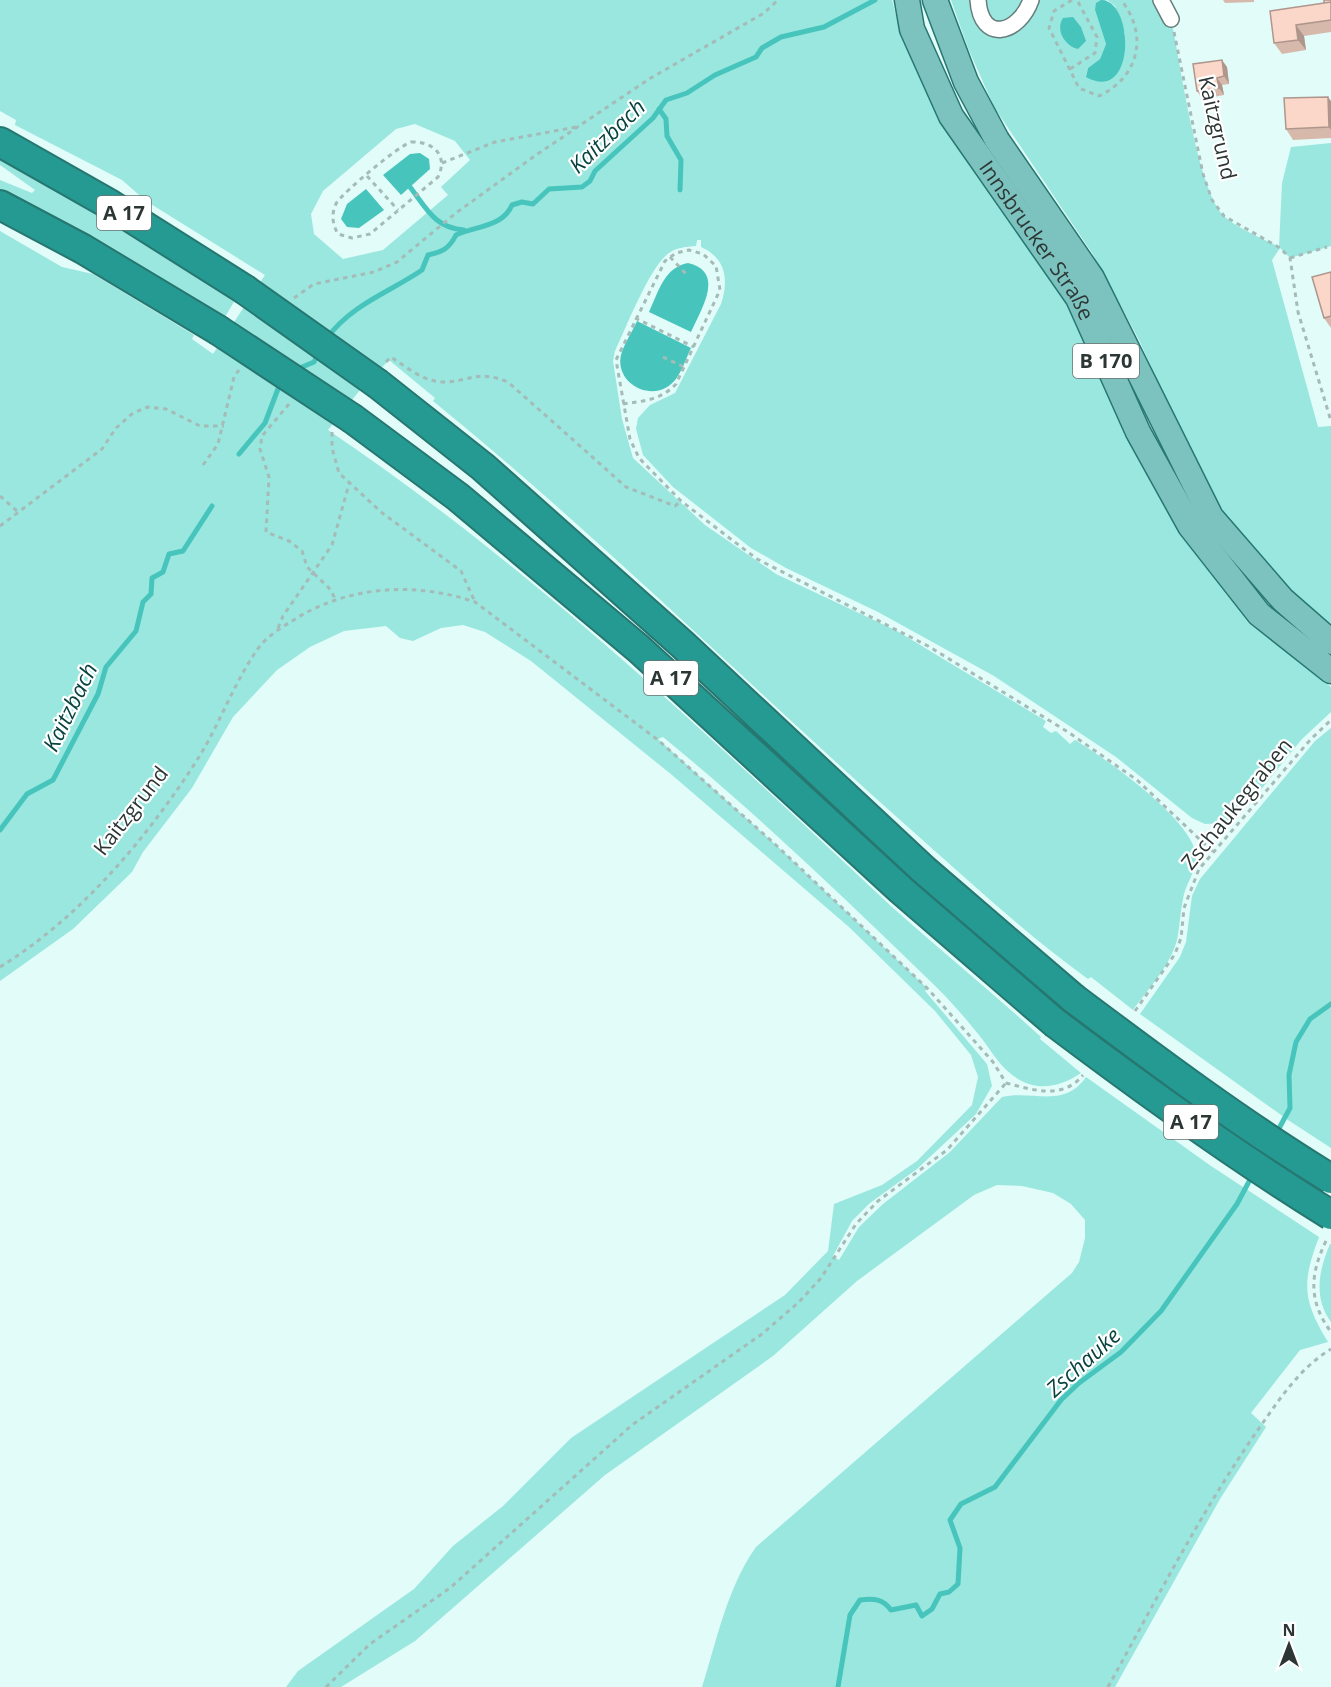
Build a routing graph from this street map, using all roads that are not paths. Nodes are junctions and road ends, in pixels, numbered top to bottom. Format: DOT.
graph roads {
  1 [pos="907,0"];
  2 [pos="978,0"];
  3 [pos="1031,0"];
  4 [pos="1161,0"];
  5 [pos="937,8"];
  6 [pos="1172,19"];
  7 [pos="0,142"];
  8 [pos="0,205"];
  9 [pos="1331,642"];
  10 [pos="1330,670"];
  11 [pos="1331,1179"];
  12 [pos="1328,1228"];
  1 -- 10 [label="main road, Innsbrucker Straße / B 170"];
  2 -- 3 [label="street"];
  4 -- 6 [label="street"];
  5 -- 9 [label="main road, Innsbrucker Straße / B 170"];
  7 -- 11 [label="highway, A 17, bridge"];
  8 -- 12 [label="highway, A 17, bridge"];
}
